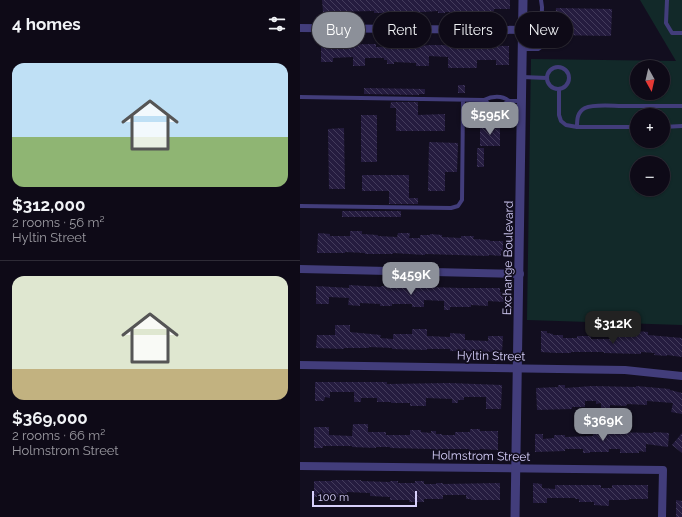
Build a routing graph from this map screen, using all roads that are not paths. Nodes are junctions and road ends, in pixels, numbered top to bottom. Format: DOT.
graph roads {
  1 [pos="523,0"];
  2 [pos="541,0"];
  3 [pos="667,0"];
  4 [pos="523,12"];
  5 [pos="300,28"];
  6 [pos="515,30"];
  7 [pos="682,33"];
  8 [pos="523,49"];
  9 [pos="522,77"];
  10 [pos="547,78"];
  11 [pos="559,89"];
  12 [pos="300,97"];
  13 [pos="463,100"];
  14 [pos="522,101"];
  15 [pos="682,106"];
  16 [pos="682,126"];
  17 [pos="577,127"];
  18 [pos="630,127"];
  19 [pos="670,127"];
  20 [pos="300,206"];
  21 [pos="300,269"];
  22 [pos="520,274"];
  23 [pos="300,365"];
  24 [pos="518,368"];
  25 [pos="682,376"];
  26 [pos="300,466"];
  27 [pos="516,469"];
  28 [pos="515,517"];
  29 [pos="662,517"];
  1 -- 4 [label="street, Exchange Boulevard"];
  2 -- 8 [label="lane"];
  3 -- 7 [label="lane"];
  5 -- 6 [label="street"];
  8 -- 9 [label="street, Exchange Boulevard"];
  9 -- 10 [label="lane"];
  9 -- 14 [label="street, Exchange Boulevard"];
  10 -- 11 [label="lane"];
  10 -- 11 [label="lane"];
  11 -- 17 [label="lane"];
  12 -- 13 [label="lane"];
  13 -- 14 [label="lane"];
  13 -- 20 [label="lane"];
  14 -- 22 [label="street, Exchange Boulevard"];
  15 -- 17 [label="lane"];
  16 -- 19 [label="lane"];
  17 -- 18 [label="lane"];
  21 -- 22 [label="street"];
  22 -- 24 [label="street, Exchange Boulevard"];
  23 -- 24 [label="street, Hyltin Street"];
  24 -- 25 [label="street, Hyltin Street"];
  24 -- 27 [label="street, Exchange Boulevard"];
  26 -- 27 [label="street, Holmstrom Street"];
  27 -- 28 [label="street, Exchange Boulevard"];
  27 -- 29 [label="street, Holmstrom Street"];
}
